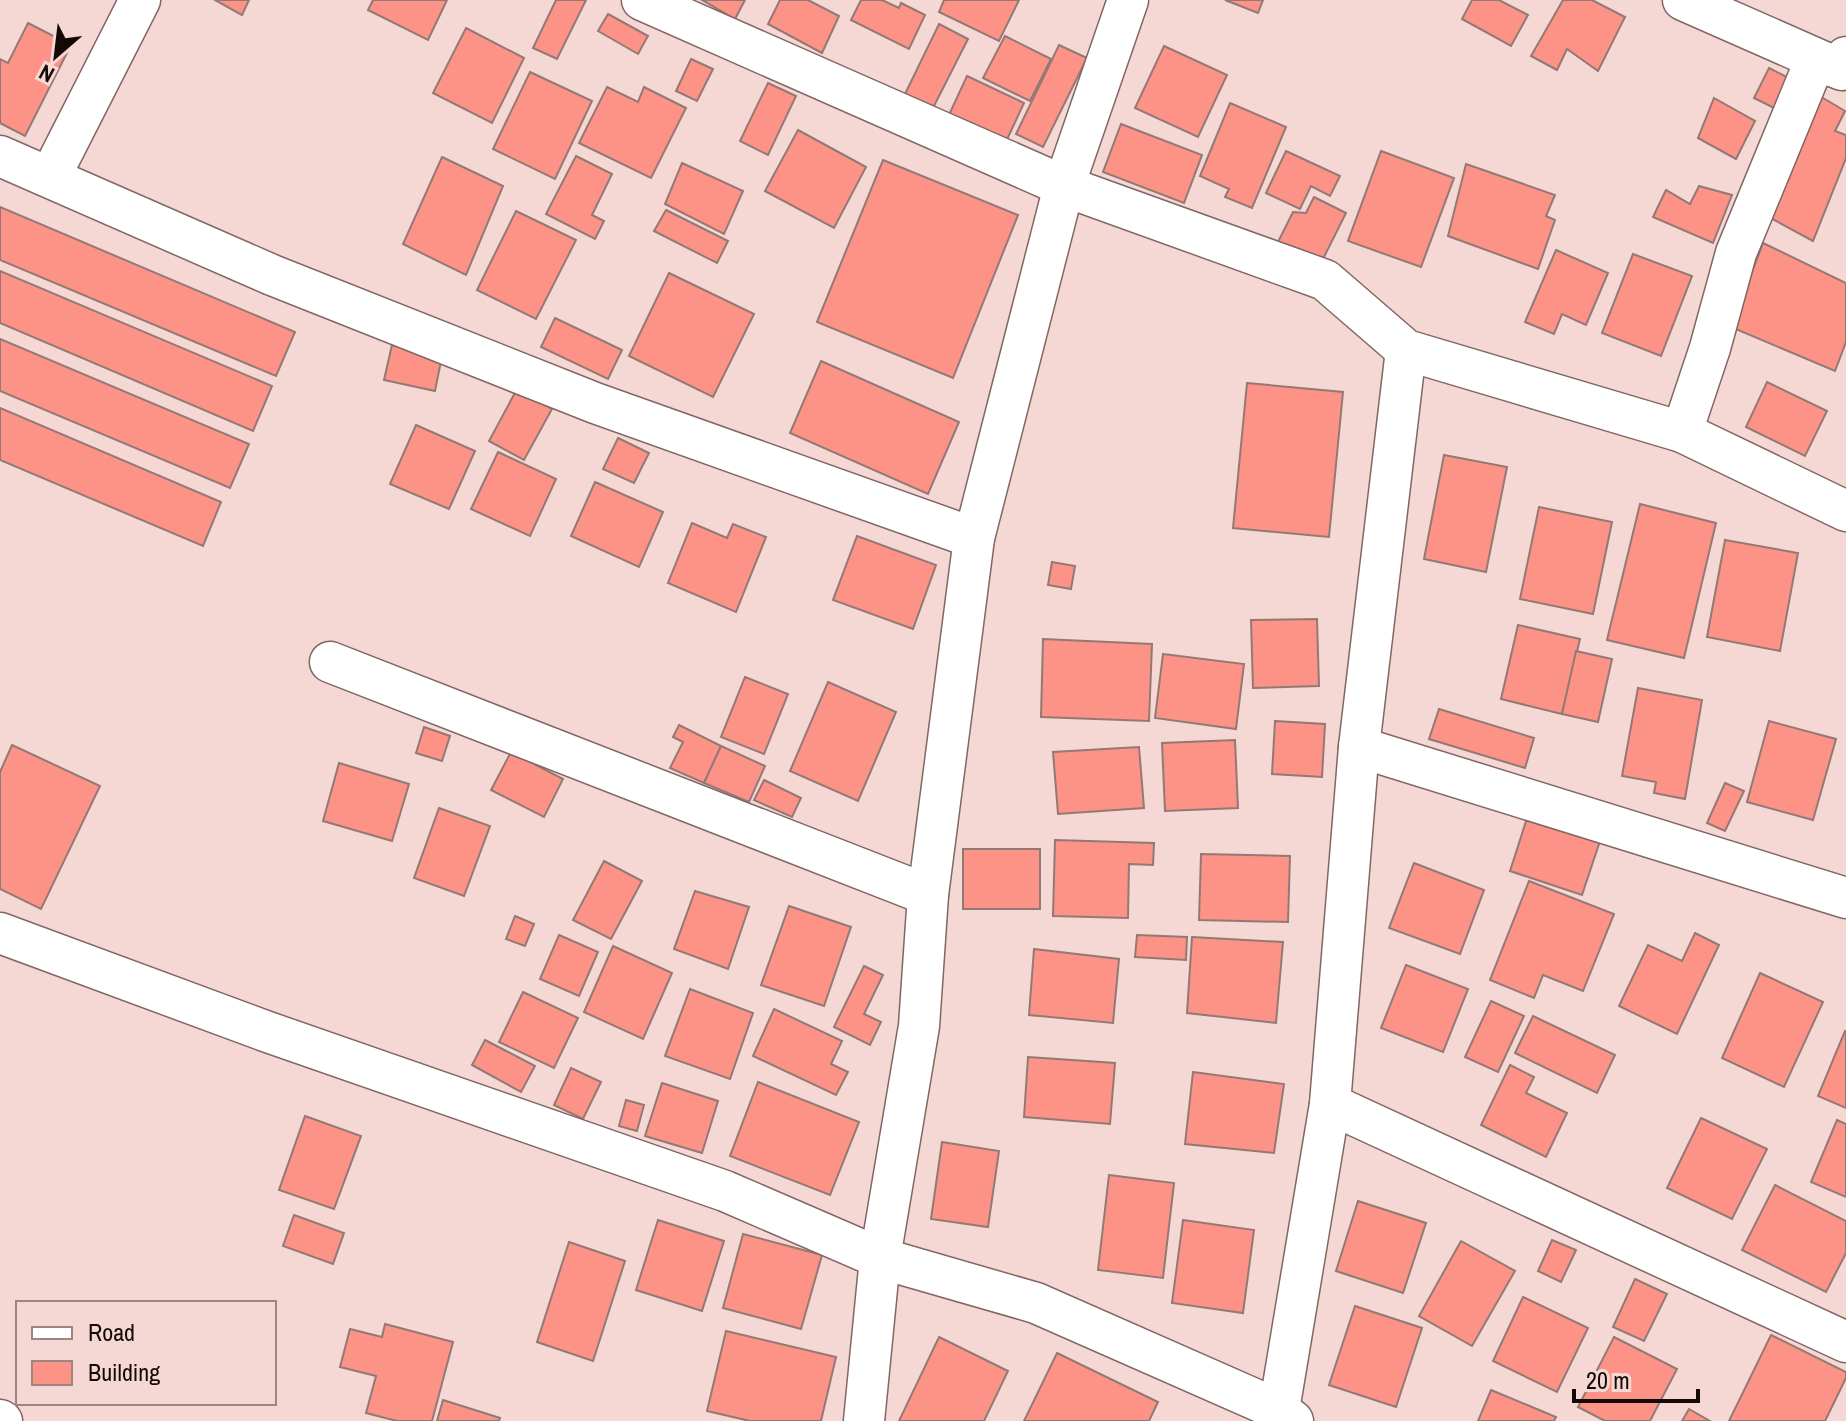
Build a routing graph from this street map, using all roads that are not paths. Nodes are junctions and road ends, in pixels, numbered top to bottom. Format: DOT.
graph roads {
  1 [pos="140,0"];
  2 [pos="642,0"];
  3 [pos="1128,0"];
  4 [pos="1683,0"];
  5 [pos="1844,66"];
  6 [pos="0,156"];
  7 [pos="50,177"];
  8 [pos="1064,186"];
  9 [pos="1406,350"];
  10 [pos="1682,432"];
  11 [pos="1846,511"];
  12 [pos="974,538"];
  13 [pos="330,662"];
  14 [pos="1359,747"];
  15 [pos="928,895"];
  16 [pos="1846,898"];
  17 [pos="0,933"];
  18 [pos="1330,1104"];
  19 [pos="880,1258"];
  20 [pos="1846,1342"];
  21 [pos="1286,1416"];
  22 [pos="864,1421"];
  1 -- 7 [label="street"];
  2 -- 8 [label="street"];
  3 -- 8 [label="street"];
  4 -- 5 [label="street"];
  5 -- 10 [label="street"];
  6 -- 7 [label="street"];
  7 -- 12 [label="street"];
  8 -- 9 [label="street"];
  8 -- 12 [label="street"];
  9 -- 10 [label="street"];
  9 -- 14 [label="street"];
  10 -- 11 [label="street"];
  12 -- 15 [label="street"];
  13 -- 15 [label="street"];
  14 -- 16 [label="street"];
  14 -- 18 [label="street"];
  15 -- 19 [label="street"];
  17 -- 19 [label="street"];
  18 -- 20 [label="street"];
  18 -- 21 [label="street"];
  19 -- 21 [label="street"];
  19 -- 22 [label="street"];
}
